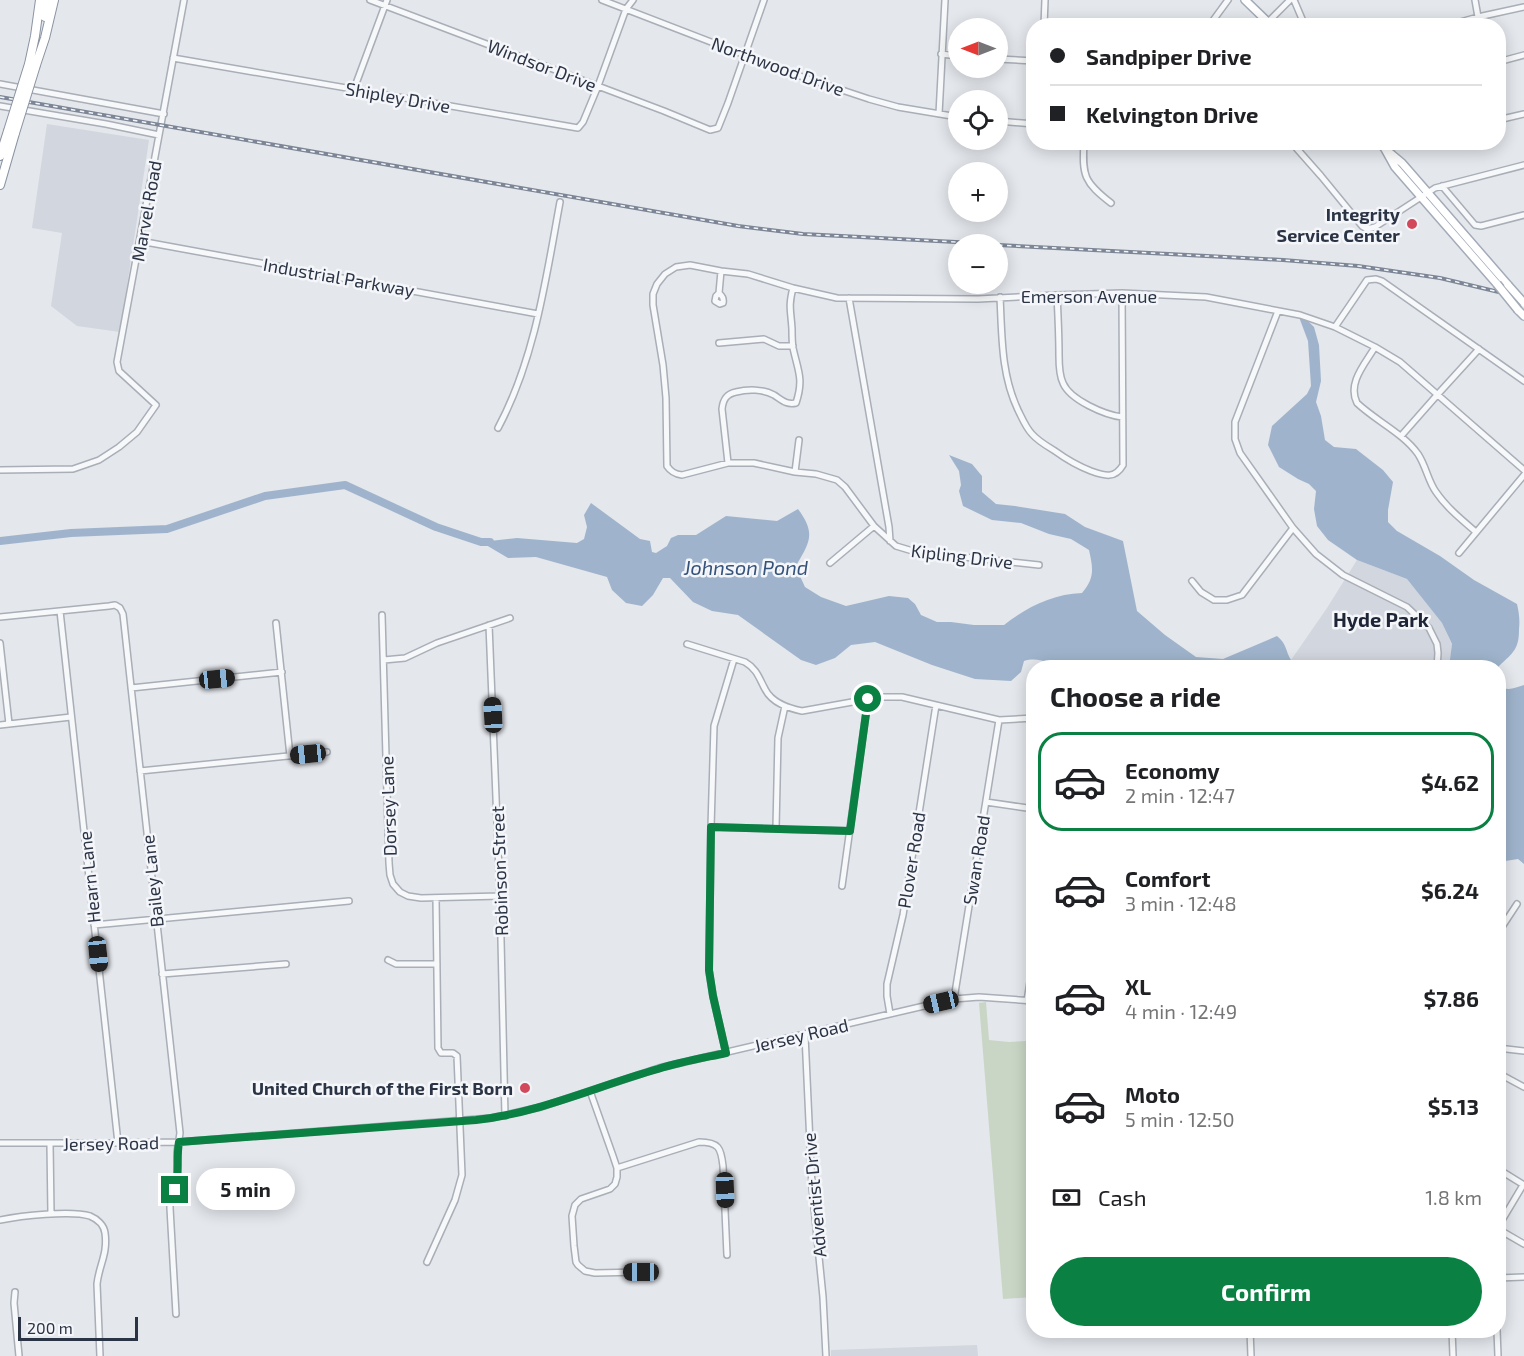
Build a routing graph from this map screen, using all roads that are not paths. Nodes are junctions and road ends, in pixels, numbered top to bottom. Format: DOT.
graph roads {
  1 [pos="35,0"];
  2 [pos="40,0"];
  3 [pos="47,0"];
  4 [pos="54,0"];
  5 [pos="184,0"];
  6 [pos="370,0"];
  7 [pos="602,0"];
  8 [pos="633,0"];
  9 [pos="764,0"];
  10 [pos="945,0"];
  11 [pos="1046,0"];
  12 [pos="1228,0"];
  13 [pos="1245,0"];
  14 [pos="1292,0"];
  15 [pos="1475,0"];
  16 [pos="386,3"];
  17 [pos="1524,8"];
  18 [pos="626,9"];
  19 [pos="1478,17"];
  20 [pos="1045,18"];
  21 [pos="1215,18"];
  22 [pos="1264,18"];
  23 [pos="1276,18"];
  24 [pos="1301,18"];
  25 [pos="1474,18"];
  26 [pos="745,54"];
  27 [pos="941,54"];
  28 [pos="948,55"];
  29 [pos="1524,56"];
  30 [pos="173,58"];
  31 [pos="1008,59"];
  32 [pos="1026,60"];
  33 [pos="1506,60"];
  34 [pos="32,64"];
  35 [pos="0,84"];
  36 [pos="598,86"];
  37 [pos="354,89"];
  38 [pos="0,106"];
  39 [pos="164,114"];
  40 [pos="939,114"];
  41 [pos="1524,114"];
  42 [pos="948,115"];
  43 [pos="1506,118"];
  44 [pos="1008,122"];
  45 [pos="1026,123"];
  46 [pos="12,132"];
  47 [pos="159,135"];
  48 [pos="1084,150"];
  49 [pos="1298,150"];
  50 [pos="1387,150"];
  51 [pos="0,156"];
  52 [pos="1524,165"];
  53 [pos="0,185"];
  54 [pos="1442,186"];
  55 [pos="1425,194"];
  56 [pos="560,202"];
  57 [pos="1111,203"];
  58 [pos="1524,215"];
  59 [pos="140,241"];
  60 [pos="721,271"];
  61 [pos="793,288"];
  62 [pos="719,293"];
  63 [pos="1122,293"];
  64 [pos="1057,295"];
  65 [pos="1000,297"];
  66 [pos="849,298"];
  67 [pos="1524,303"];
  68 [pos="1278,311"];
  69 [pos="1521,313"];
  70 [pos="538,314"];
  71 [pos="1335,327"];
  72 [pos="719,343"];
  73 [pos="793,346"];
  74 [pos="1375,347"];
  75 [pos="1479,349"];
  76 [pos="1524,381"];
  77 [pos="1438,394"];
  78 [pos="1122,417"];
  79 [pos="498,428"];
  80 [pos="1401,436"];
  81 [pos="799,440"];
  82 [pos="728,463"];
  83 [pos="669,469"];
  84 [pos="0,470"];
  85 [pos="1524,470"];
  86 [pos="795,472"];
  87 [pos="1524,475"];
  88 [pos="874,526"];
  89 [pos="1293,528"];
  90 [pos="1476,532"];
  91 [pos="890,541"];
  92 [pos="1459,553"];
  93 [pos="831,563"];
  94 [pos="1039,565"];
  95 [pos="1192,581"];
  96 [pos="60,611"];
  97 [pos="382,615"];
  98 [pos="0,617"];
  99 [pos="510,618"];
  100 [pos="276,623"];
  101 [pos="489,625"];
  102 [pos="0,643"];
  103 [pos="687,644"];
  104 [pos="734,659"];
  105 [pos="384,660"];
  106 [pos="1438,660"];
  107 [pos="282,672"];
  108 [pos="131,688"];
  109 [pos="868,699"];
  110 [pos="936,705"];
  111 [pos="785,706"];
  112 [pos="71,717"];
  113 [pos="1026,718"];
  114 [pos="999,720"];
  115 [pos="9,724"];
  116 [pos="0,725"];
  117 [pos="327,752"];
  118 [pos="290,756"];
  119 [pos="140,771"];
  120 [pos="986,802"];
  121 [pos="1026,808"];
  122 [pos="711,827"];
  123 [pos="776,828"];
  124 [pos="850,831"];
  125 [pos="842,886"];
  126 [pos="500,896"];
  127 [pos="436,898"];
  128 [pos="349,901"];
  129 [pos="1517,904"];
  130 [pos="157,919"];
  131 [pos="1506,921"];
  132 [pos="94,925"];
  133 [pos="388,960"];
  134 [pos="286,964"];
  135 [pos="436,964"];
  136 [pos="162,974"];
  137 [pos="954,999"];
  138 [pos="1026,1001"];
  139 [pos="890,1014"];
  140 [pos="805,1035"];
  141 [pos="1506,1049"];
  142 [pos="1524,1051"];
  143 [pos="726,1053"];
  144 [pos="1506,1077"];
  145 [pos="1524,1087"];
  146 [pos="590,1091"];
  147 [pos="505,1116"];
  148 [pos="459,1121"];
  149 [pos="179,1142"];
  150 [pos="0,1143"];
  151 [pos="50,1143"];
  152 [pos="118,1143"];
  153 [pos="617,1168"];
  154 [pos="1506,1175"];
  155 [pos="1524,1185"];
  156 [pos="51,1214"];
  157 [pos="1506,1215"];
  158 [pos="0,1220"];
  159 [pos="1506,1233"];
  160 [pos="1524,1244"];
  161 [pos="727,1255"];
  162 [pos="427,1262"];
  163 [pos="641,1272"];
  164 [pos="1524,1277"];
  165 [pos="1506,1278"];
  166 [pos="15,1292"];
  167 [pos="176,1314"];
  168 [pos="1250,1338"];
  169 [pos="1452,1338"];
  170 [pos="1497,1338"];
  171 [pos="18,1356"];
  172 [pos="100,1356"];
  173 [pos="826,1356"];
  174 [pos="1251,1356"];
  175 [pos="1453,1356"];
  176 [pos="1498,1356"];
  1 -- 34 [label="highway"];
  2 -- 34 [label="highway"];
  3 -- 34 [label="highway"];
  4 -- 34 [label="highway"];
  5 -- 30 [label="street, Marvel Road"];
  6 -- 16 [label="street, Windsor Drive"];
  7 -- 18 [label="street, Northwood Drive"];
  8 -- 18 [label="street, Shipley Drive"];
  9 -- 26 [label="street"];
  10 -- 27 [label="street"];
  11 -- 20 [label="street"];
  12 -- 21 [label="street"];
  13 -- 22 [label="main road"];
  14 -- 23 [label="street"];
  14 -- 24 [label="street"];
  15 -- 19 [label="street"];
  16 -- 36 [label="street, Windsor Drive"];
  16 -- 37 [label="street"];
  17 -- 19 [label="street"];
  18 -- 26 [label="street, Northwood Drive"];
  18 -- 36 [label="street, Shipley Drive"];
  19 -- 25 [label="street"];
  26 -- 36 [label="street, Windsor Drive"];
  26 -- 40 [label="street, Northwood Drive"];
  27 -- 28 [label="street"];
  27 -- 40 [label="street"];
  29 -- 33 [label="street"];
  30 -- 37 [label="street, Shipley Drive"];
  30 -- 39 [label="street, Marvel Road"];
  31 -- 32 [label="street"];
  34 -- 46 [label="highway, bridge"];
  35 -- 39 [label="street"];
  36 -- 37 [label="street, Shipley Drive"];
  38 -- 47 [label="street"];
  39 -- 47 [label="street, Marvel Road"];
  40 -- 42 [label="street, Northwood Drive"];
  41 -- 43 [label="street"];
  44 -- 45 [label="street"];
  46 -- 51 [label="highway"];
  46 -- 53 [label="highway"];
  47 -- 59 [label="street, Marvel Road"];
  48 -- 57 [label="street"];
  49 -- 55 [label="street"];
  50 -- 55 [label="main road"];
  52 -- 54 [label="street"];
  54 -- 55 [label="street"];
  54 -- 58 [label="street"];
  55 -- 67 [label="main road, bridge"];
  55 -- 69 [label="main road, bridge"];
  56 -- 70 [label="street"];
  59 -- 70 [label="street, Industrial Parkway"];
  59 -- 84 [label="street, Marvel Road"];
  60 -- 61 [label="street, Emerson Avenue"];
  60 -- 62 [label="street"];
  60 -- 83 [label="street, Emerson Avenue"];
  61 -- 66 [label="street, Emerson Avenue"];
  61 -- 73 [label="street"];
  63 -- 64 [label="street, Emerson Avenue"];
  63 -- 68 [label="street, Emerson Avenue"];
  63 -- 78 [label="street"];
  64 -- 65 [label="street, Emerson Avenue"];
  64 -- 78 [label="street"];
  65 -- 66 [label="street, Emerson Avenue"];
  65 -- 78 [label="street"];
  66 -- 91 [label="street"];
  68 -- 71 [label="street, Emerson Avenue"];
  68 -- 89 [label="street"];
  70 -- 79 [label="street"];
  71 -- 74 [label="street, Emerson Avenue"];
  71 -- 75 [label="street"];
  72 -- 73 [label="street"];
  73 -- 82 [label="street"];
  74 -- 77 [label="street, Emerson Avenue"];
  74 -- 80 [label="street"];
  75 -- 76 [label="street"];
  75 -- 77 [label="street"];
  77 -- 80 [label="street"];
  77 -- 85 [label="street, Emerson Avenue"];
  80 -- 90 [label="street"];
  81 -- 86 [label="street"];
  82 -- 83 [label="street, Kipling Drive"];
  82 -- 86 [label="street, Kipling Drive"];
  86 -- 88 [label="street, Kipling Drive"];
  87 -- 90 [label="street"];
  88 -- 91 [label="street, Kipling Drive"];
  88 -- 93 [label="street"];
  89 -- 95 [label="street"];
  89 -- 106 [label="street"];
  90 -- 92 [label="street"];
  91 -- 94 [label="street, Kipling Drive"];
  96 -- 98 [label="street"];
  96 -- 108 [label="street, Bailey Lane"];
  96 -- 112 [label="street, Hearn Lane"];
  97 -- 105 [label="street, Dorsey Lane"];
  99 -- 101 [label="street"];
  100 -- 107 [label="street"];
  101 -- 105 [label="street"];
  101 -- 126 [label="street, Robinson Street"];
  102 -- 115 [label="street"];
  103 -- 104 [label="street"];
  104 -- 111 [label="street"];
  104 -- 122 [label="street"];
  105 -- 127 [label="street, Dorsey Lane"];
  107 -- 108 [label="street"];
  107 -- 118 [label="street"];
  108 -- 119 [label="street, Bailey Lane"];
  109 -- 110 [label="street"];
  109 -- 111 [label="street"];
  109 -- 124 [label="street"];
  110 -- 114 [label="street"];
  110 -- 139 [label="street, Plover Road"];
  111 -- 123 [label="street"];
  112 -- 115 [label="street"];
  112 -- 132 [label="street, Hearn Lane"];
  113 -- 114 [label="street"];
  114 -- 120 [label="street, Swan Road"];
  115 -- 116 [label="street"];
  117 -- 118 [label="street"];
  118 -- 119 [label="street"];
  119 -- 130 [label="street, Bailey Lane"];
  120 -- 121 [label="street"];
  120 -- 137 [label="street, Swan Road"];
  122 -- 123 [label="street"];
  122 -- 143 [label="street"];
  123 -- 124 [label="street"];
  124 -- 125 [label="street"];
  126 -- 127 [label="street, Dorsey Lane"];
  126 -- 147 [label="street, Robinson Street"];
  127 -- 135 [label="street"];
  128 -- 130 [label="street"];
  129 -- 131 [label="street"];
  130 -- 132 [label="street"];
  130 -- 136 [label="street, Bailey Lane"];
  132 -- 152 [label="street, Hearn Lane"];
  133 -- 135 [label="street"];
  134 -- 136 [label="street"];
  135 -- 148 [label="street"];
  136 -- 149 [label="street, Bailey Lane"];
  137 -- 138 [label="street, Jersey Road"];
  137 -- 139 [label="street, Jersey Road"];
  139 -- 140 [label="street, Jersey Road"];
  140 -- 143 [label="street, Jersey Road"];
  140 -- 173 [label="street, Adventist Drive"];
  141 -- 142 [label="street"];
  143 -- 146 [label="street, Jersey Road"];
  144 -- 145 [label="street"];
  146 -- 147 [label="street, Jersey Road"];
  146 -- 153 [label="street"];
  147 -- 148 [label="street, Jersey Road"];
  148 -- 149 [label="street, Jersey Road"];
  148 -- 162 [label="street"];
  149 -- 152 [label="street, Jersey Road"];
  149 -- 167 [label="street, Bailey Lane"];
  150 -- 151 [label="street, Jersey Road"];
  151 -- 152 [label="street, Jersey Road"];
  151 -- 156 [label="street"];
  153 -- 161 [label="street"];
  153 -- 163 [label="street"];
  154 -- 155 [label="street"];
  155 -- 157 [label="street"];
  156 -- 158 [label="street"];
  156 -- 172 [label="street"];
  159 -- 160 [label="street"];
  164 -- 165 [label="street"];
  166 -- 171 [label="street"];
  168 -- 174 [label="street"];
  169 -- 175 [label="street"];
  170 -- 176 [label="street"];
}
